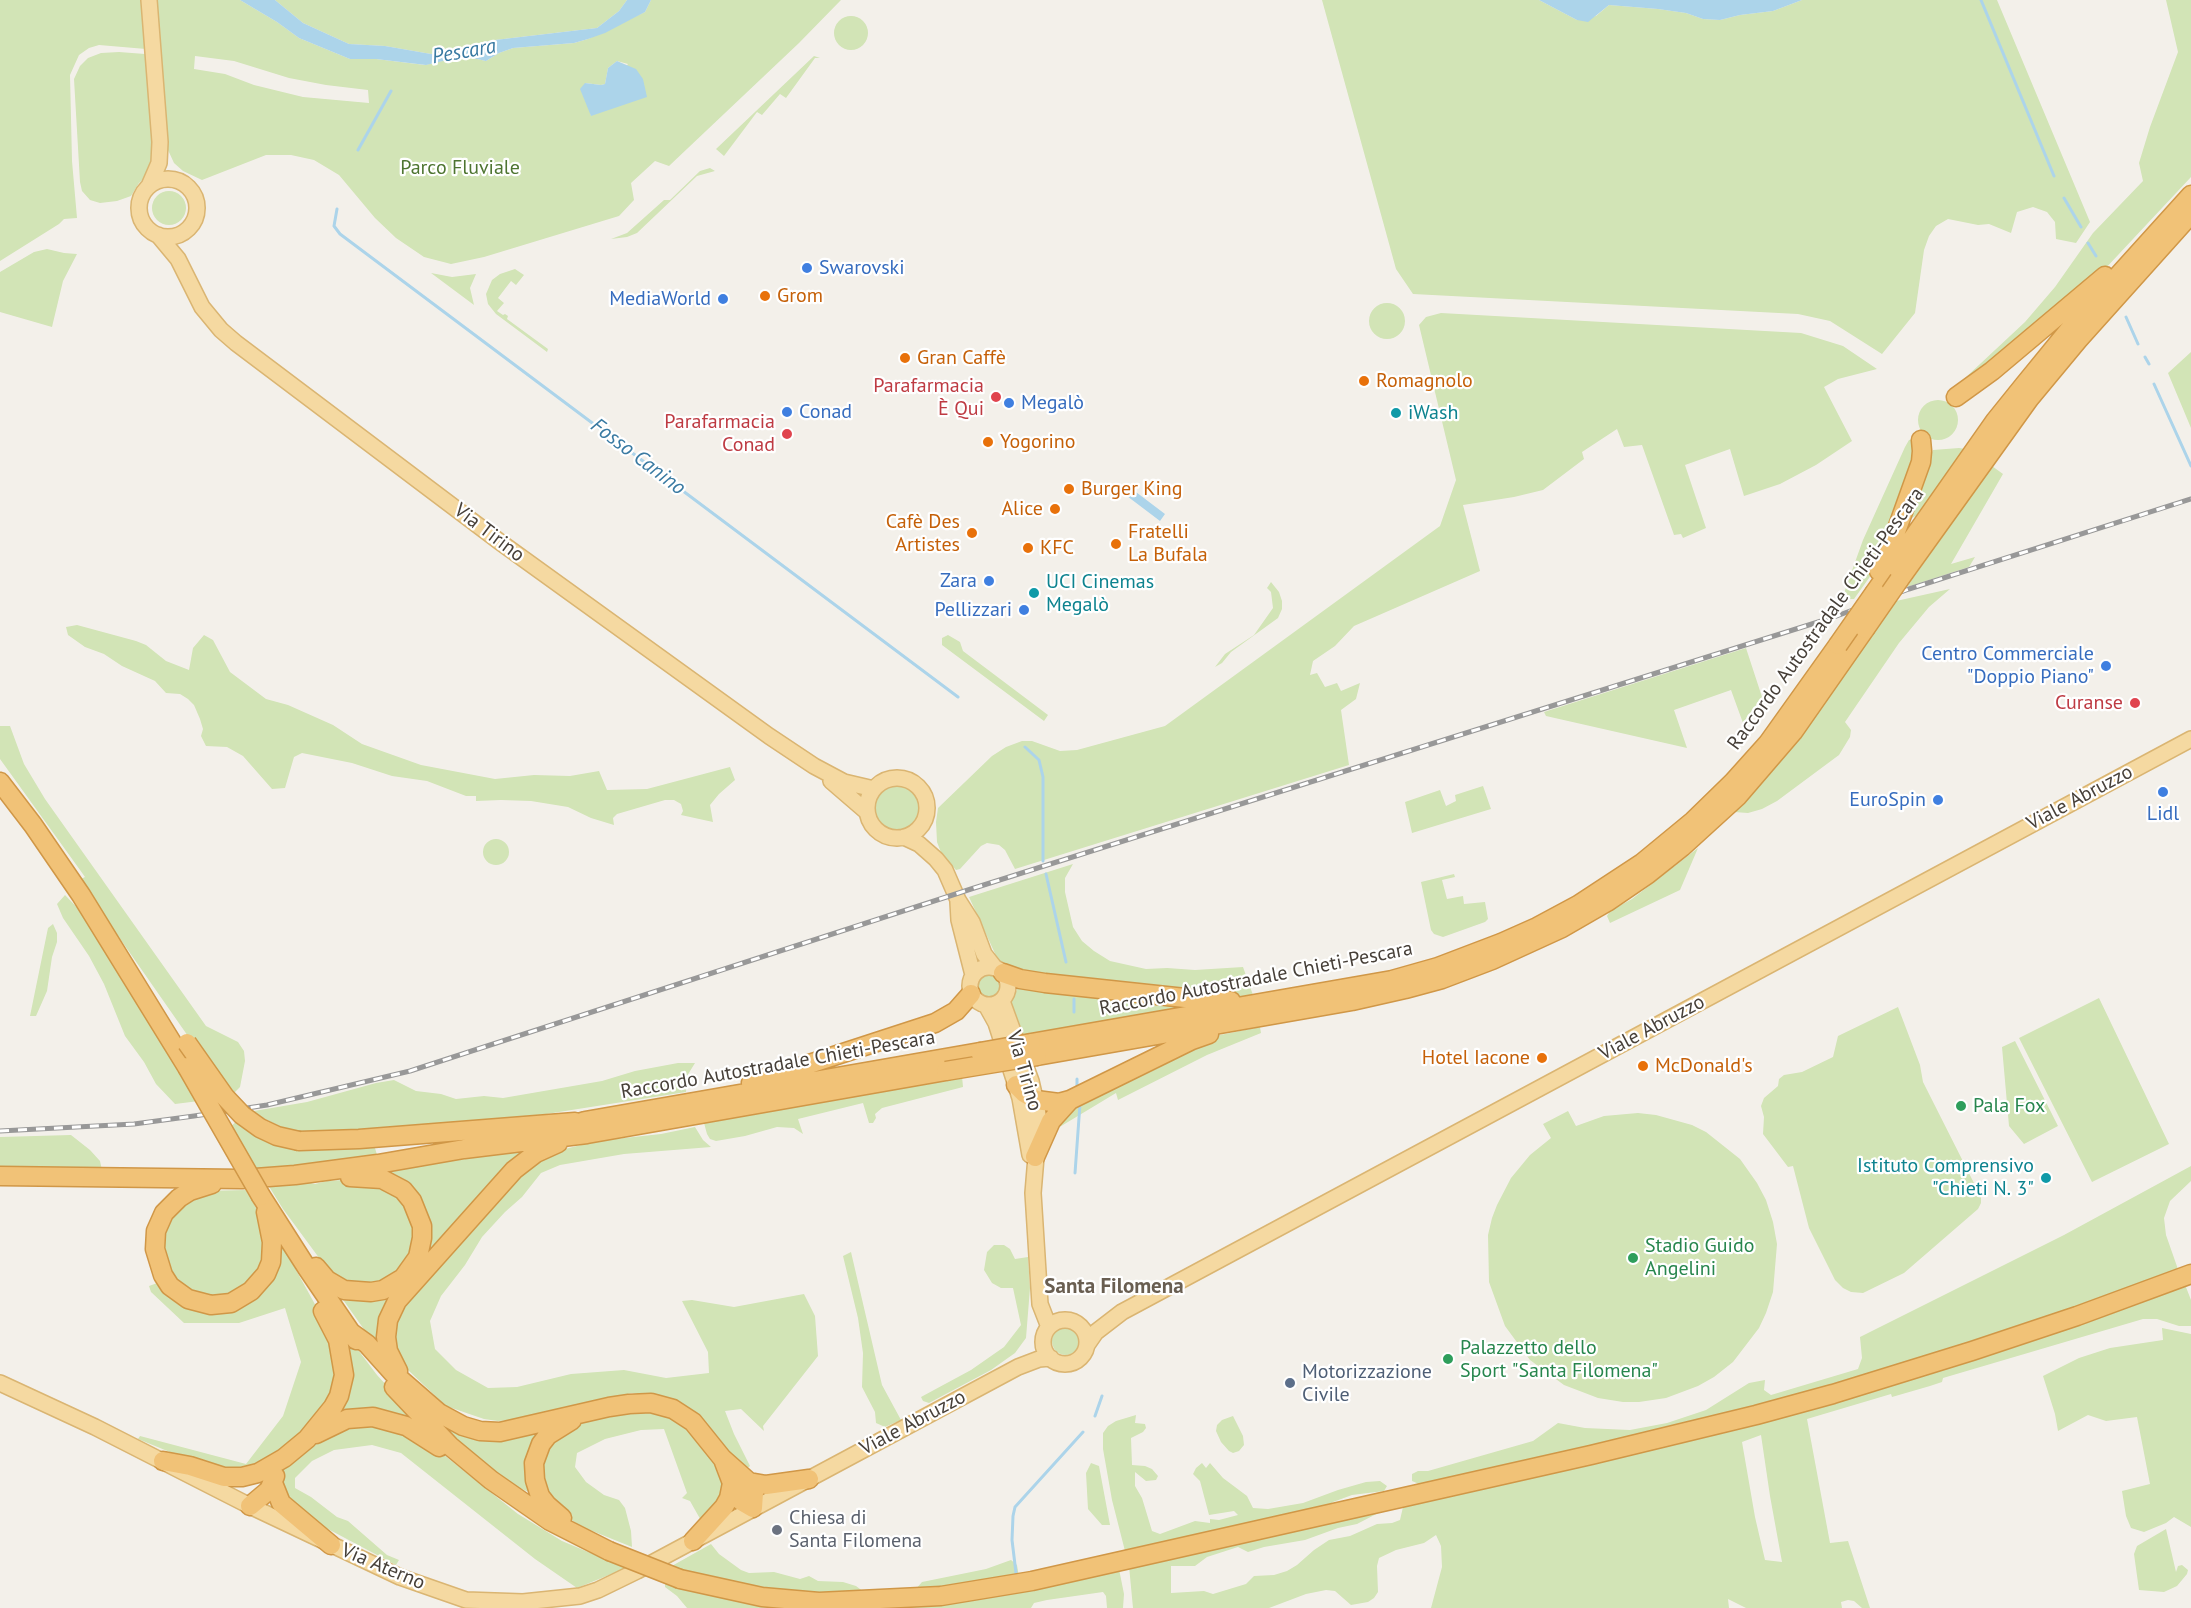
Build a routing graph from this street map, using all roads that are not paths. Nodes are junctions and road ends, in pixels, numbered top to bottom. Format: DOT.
graph roads {
  1 [pos="149,0"];
  2 [pos="160,142"];
  3 [pos="178,182"];
  4 [pos="149,186"];
  5 [pos="2191,195"];
  6 [pos="2191,214"];
  7 [pos="2191,225"];
  8 [pos="185,231"];
  9 [pos="158,235"];
  10 [pos="2154,236"];
  11 [pos="2145,264"];
  12 [pos="186,276"];
  13 [pos="1956,397"];
  14 [pos="2000,426"];
  15 [pos="1921,440"];
  16 [pos="1885,581"];
  17 [pos="2191,739"];
  18 [pos="814,766"];
  19 [pos="0,782"];
  20 [pos="874,789"];
  21 [pos="1732,792"];
  22 [pos="867,812"];
  23 [pos="923,824"];
  24 [pos="904,837"];
  25 [pos="936,859"];
  26 [pos="958,900"];
  27 [pos="111,942"];
  28 [pos="1519,942"];
  29 [pos="1479,958"];
  30 [pos="999,970"];
  31 [pos="973,975"];
  32 [pos="971,994"];
  33 [pos="1002,1001"];
  34 [pos="986,1005"];
  35 [pos="1253,1005"];
  36 [pos="1236,1021"];
  37 [pos="1034,1049"];
  38 [pos="1016,1085"];
  39 [pos="1036,1100"];
  40 [pos="1070,1100"];
  41 [pos="666,1107"];
  42 [pos="586,1128"];
  43 [pos="1035,1156"];
  44 [pos="328,1172"];
  45 [pos="0,1176"];
  46 [pos="227,1179"];
  47 [pos="1034,1179"];
  48 [pos="261,1196"];
  49 [pos="277,1222"];
  50 [pos="307,1269"];
  51 [pos="2191,1274"];
  52 [pos="1113,1317"];
  53 [pos="1056,1323"];
  54 [pos="1079,1325"];
  55 [pos="349,1331"];
  56 [pos="1043,1343"];
  57 [pos="1087,1345"];
  58 [pos="1051,1358"];
  59 [pos="1018,1367"];
  60 [pos="0,1383"];
  61 [pos="414,1391"];
  62 [pos="590,1412"];
  63 [pos="307,1439"];
  64 [pos="163,1461"];
  65 [pos="266,1478"];
  66 [pos="809,1479"];
  67 [pos="740,1482"];
  68 [pos="250,1506"];
  69 [pos="530,1508"];
  70 [pos="753,1508"];
  71 [pos="693,1541"];
  72 [pos="331,1545"];
  73 [pos="602,1548"];
  1 -- 2 [label="main road"];
  2 -- 3 [label="main road"];
  2 -- 4 [label="main road"];
  3 -- 4 [label="main road"];
  3 -- 8 [label="main road"];
  4 -- 9 [label="main road"];
  5 -- 10 [label="highway, Raccordo Autostradale Chieti-Pescara"];
  6 -- 11 [label="highway, Raccordo Autostradale Chieti-Pescara"];
  7 -- 11 [label="highway"];
  8 -- 9 [label="main road"];
  8 -- 12 [label="main road, Via Tirino"];
  9 -- 12 [label="main road, Via Tirino"];
  10 -- 13 [label="highway"];
  10 -- 14 [label="highway, Raccordo Autostradale Chieti-Pescara"];
  11 -- 14 [label="highway, Raccordo Autostradale Chieti-Pescara"];
  12 -- 18 [label="main road, Via Tirino"];
  14 -- 16 [label="highway, Raccordo Autostradale Chieti-Pescara"];
  15 -- 16 [label="highway"];
  16 -- 21 [label="highway, Raccordo Autostradale Chieti-Pescara, bridge"];
  16 -- 21 [label="highway, Raccordo Autostradale Chieti-Pescara, bridge"];
  17 -- 52 [label="main road, Viale Abruzzo"];
  18 -- 20 [label="main road, Via Tirino"];
  18 -- 22 [label="main road, Via Tirino"];
  19 -- 27 [label="highway"];
  20 -- 22 [label="main road"];
  20 -- 23 [label="main road"];
  21 -- 28 [label="highway, Raccordo Autostradale Chieti-Pescara"];
  21 -- 28 [label="highway, Raccordo Autostradale Chieti-Pescara"];
  22 -- 24 [label="main road"];
  23 -- 24 [label="main road"];
  23 -- 25 [label="main road"];
  24 -- 25 [label="main road"];
  25 -- 26 [label="main road"];
  26 -- 30 [label="main road"];
  26 -- 31 [label="main road"];
  27 -- 42 [label="highway, bridge"];
  27 -- 48 [label="highway, bridge"];
  28 -- 29 [label="highway, Raccordo Autostradale Chieti-Pescara"];
  29 -- 35 [label="highway, Raccordo Autostradale Chieti-Pescara"];
  29 -- 36 [label="highway, Raccordo Autostradale Chieti-Pescara"];
  30 -- 31 [label="main road"];
  30 -- 33 [label="main road"];
  30 -- 35 [label="highway"];
  31 -- 32 [label="main road"];
  32 -- 34 [label="main road"];
  32 -- 41 [label="highway"];
  33 -- 34 [label="main road"];
  33 -- 39 [label="main road, Via Tirino"];
  34 -- 38 [label="main road, Via Tirino"];
  35 -- 37 [label="highway, Raccordo Autostradale Chieti-Pescara"];
  36 -- 37 [label="highway, Raccordo Autostradale Chieti-Pescara"];
  36 -- 40 [label="highway"];
  37 -- 41 [label="highway, Raccordo Autostradale Chieti-Pescara, bridge"];
  37 -- 42 [label="highway, Raccordo Autostradale Chieti-Pescara, bridge"];
  38 -- 39 [label="highway"];
  38 -- 47 [label="main road, Via Tirino"];
  39 -- 40 [label="highway"];
  39 -- 43 [label="main road, Via Tirino"];
  40 -- 43 [label="highway"];
  41 -- 42 [label="highway, Raccordo Autostradale Chieti-Pescara"];
  42 -- 44 [label="highway, Raccordo Autostradale Chieti-Pescara"];
  42 -- 61 [label="highway"];
  43 -- 47 [label="main road, Via Tirino"];
  44 -- 46 [label="highway, Raccordo Autostradale Chieti-Pescara"];
  44 -- 49 [label="highway"];
  45 -- 46 [label="highway, Raccordo Autostradale Chieti-Pescara"];
  46 -- 48 [label="highway"];
  47 -- 53 [label="main road, Via Tirino"];
  48 -- 49 [label="highway"];
  49 -- 50 [label="highway"];
  50 -- 55 [label="highway"];
  50 -- 63 [label="highway"];
  51 -- 73 [label="highway, bridge"];
  52 -- 54 [label="main road, Viale Abruzzo"];
  52 -- 57 [label="main road, Viale Abruzzo"];
  53 -- 54 [label="main road"];
  53 -- 56 [label="main road"];
  54 -- 57 [label="main road"];
  55 -- 61 [label="highway"];
  55 -- 69 [label="highway"];
  56 -- 58 [label="main road"];
  56 -- 59 [label="main road, Viale Abruzzo"];
  57 -- 58 [label="main road"];
  58 -- 59 [label="main road, Viale Abruzzo"];
  59 -- 66 [label="main road, Viale Abruzzo"];
  60 -- 64 [label="main road, Via Aterno"];
  61 -- 62 [label="highway"];
  62 -- 67 [label="highway"];
  62 -- 73 [label="highway"];
  63 -- 65 [label="highway"];
  63 -- 69 [label="highway"];
  64 -- 65 [label="highway"];
  64 -- 68 [label="main road, Via Aterno"];
  65 -- 68 [label="highway"];
  65 -- 72 [label="highway"];
  66 -- 67 [label="highway"];
  66 -- 70 [label="main road, Via Aterno"];
  67 -- 70 [label="highway"];
  67 -- 71 [label="highway"];
  68 -- 72 [label="main road, Via Aterno"];
  69 -- 73 [label="highway"];
  70 -- 71 [label="main road, Via Aterno"];
  71 -- 72 [label="main road, Via Aterno"];
}
